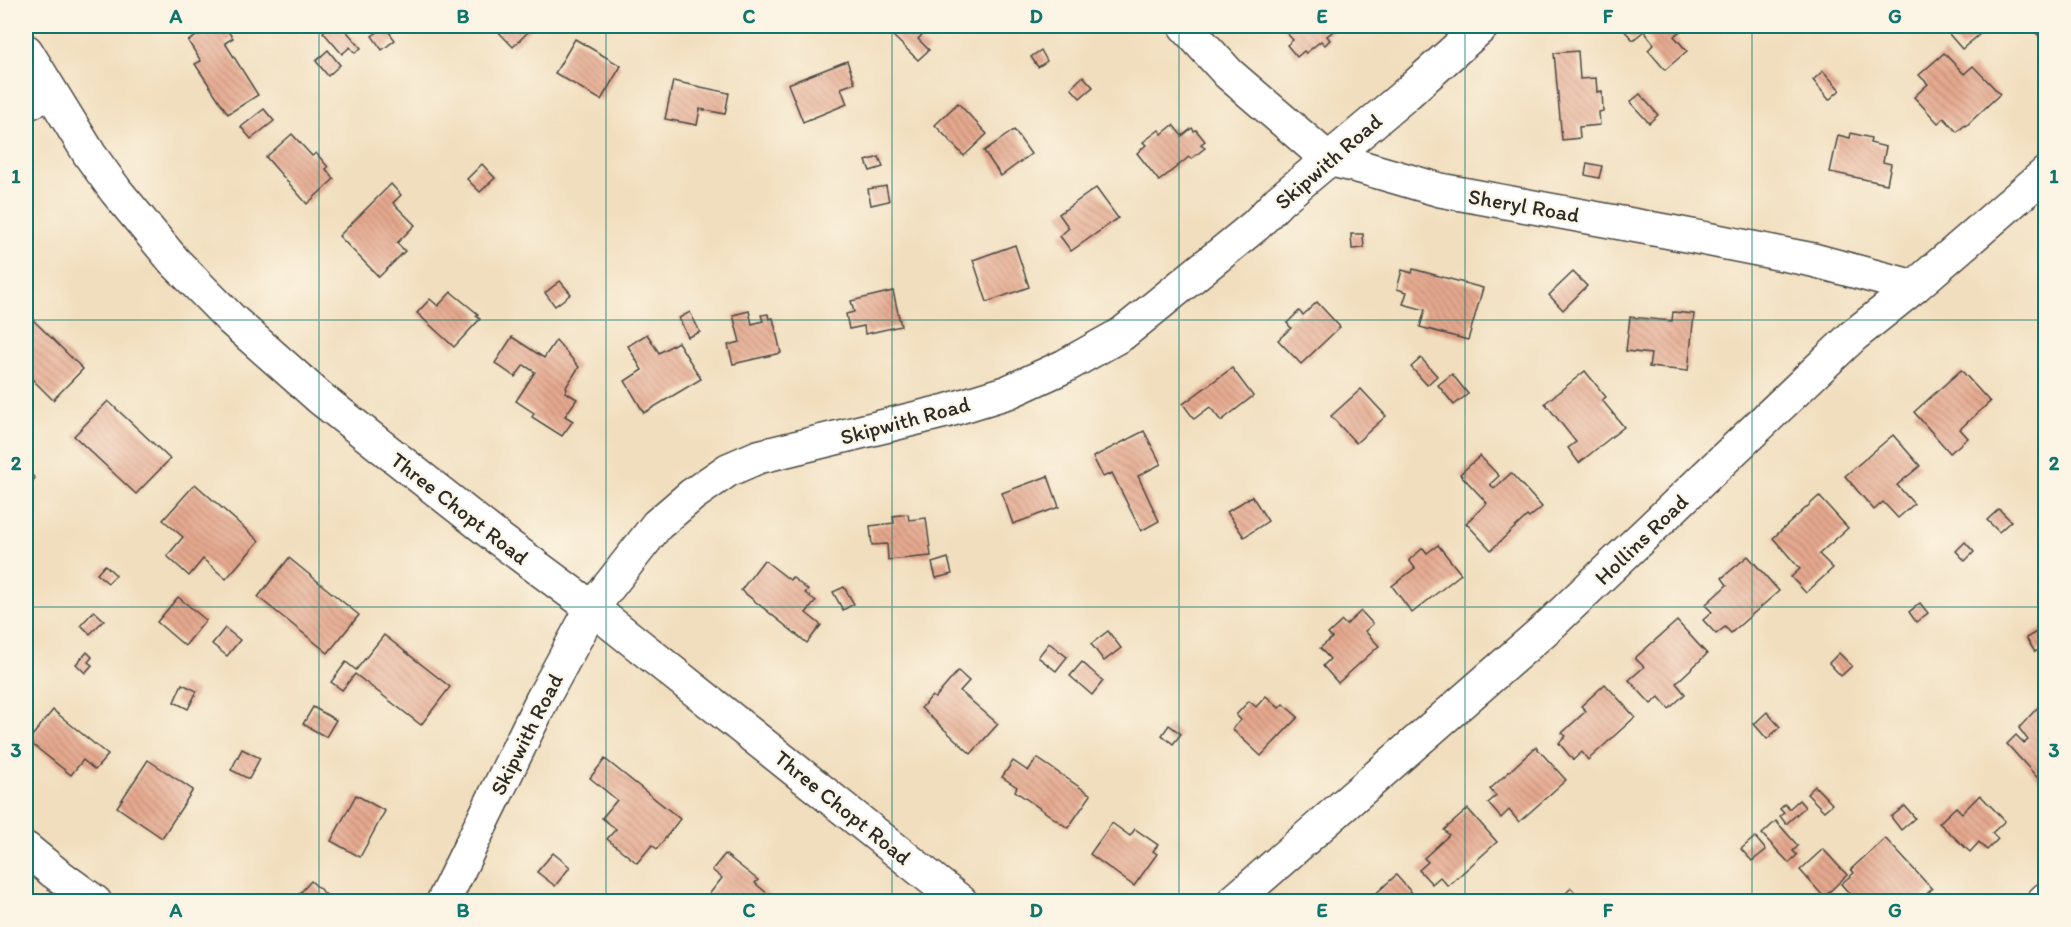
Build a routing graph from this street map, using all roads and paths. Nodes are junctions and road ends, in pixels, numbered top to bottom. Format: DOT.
graph roads {
  1 [pos="1185,26"];
  2 [pos="1482,26"];
  3 [pos="26,51"];
  4 [pos="38,98"];
  5 [pos="1328,159"];
  6 [pos="2046,172"];
  7 [pos="1914,287"];
  8 [pos="592,608"];
  9 [pos="26,849"];
  10 [pos="95,902"];
  11 [pos="443,902"];
  12 [pos="961,902"];
  13 [pos="1233,902"];
  1 -- 5 [label="street, Sheryl Road"];
  2 -- 5 [label="street, Skipwith Road"];
  3 -- 4 [label="street, Three Chopt Road"];
  4 -- 8 [label="street, Three Chopt Road"];
  5 -- 7 [label="street, Sheryl Road"];
  5 -- 8 [label="street, Skipwith Road"];
  6 -- 7 [label="street, Hollins Road"];
  7 -- 13 [label="street, Hollins Road"];
  8 -- 11 [label="street, Skipwith Road"];
  8 -- 12 [label="street, Three Chopt Road"];
  9 -- 10 [label="street"];
}
